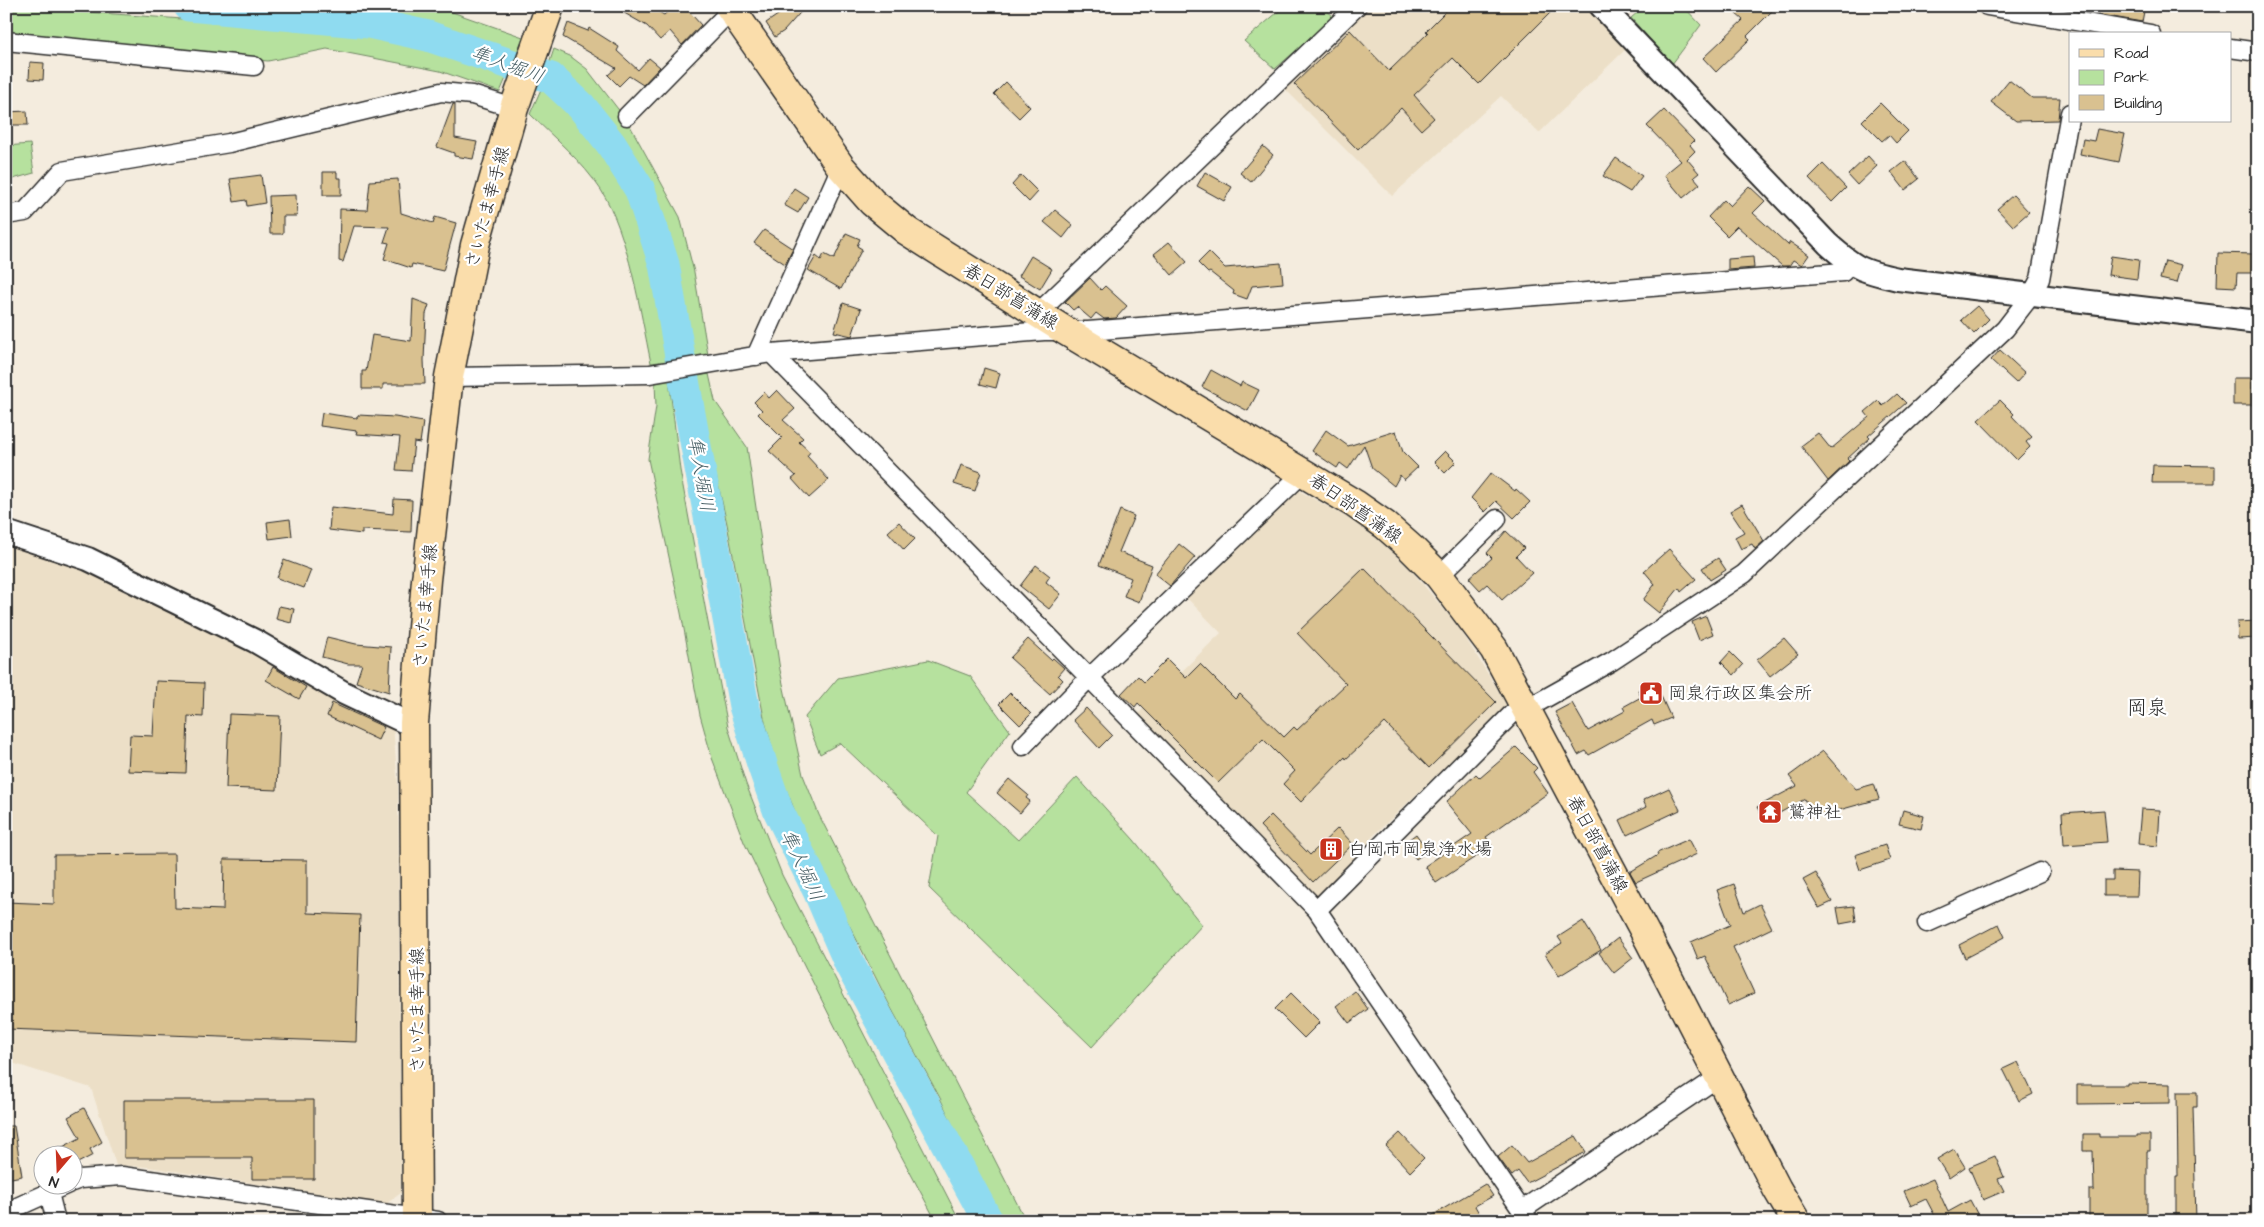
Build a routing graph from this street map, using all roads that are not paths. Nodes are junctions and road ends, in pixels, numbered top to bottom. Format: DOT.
graph roads {
  1 [pos="550,6"];
  2 [pos="1357,6"];
  3 [pos="1601,6"];
  4 [pos="1987,6"];
  5 [pos="732,7"];
  6 [pos="2088,21"];
  7 [pos="2141,32"];
  8 [pos="6,41"];
  9 [pos="2232,48"];
  10 [pos="2258,52"];
  11 [pos="254,66"];
  12 [pos="514,108"];
  13 [pos="627,116"];
  14 [pos="2069,119"];
  15 [pos="841,167"];
  16 [pos="6,215"];
  17 [pos="1849,263"];
  18 [pos="2032,294"];
  19 [pos="1038,314"];
  20 [pos="2258,322"];
  21 [pos="1064,330"];
  22 [pos="763,354"];
  23 [pos="449,377"];
  24 [pos="1304,472"];
  25 [pos="1497,519"];
  26 [pos="6,532"];
  27 [pos="1439,576"];
  28 [pos="1089,678"];
  29 [pos="1525,706"];
  30 [pos="414,722"];
  31 [pos="1023,746"];
  32 [pos="2040,872"];
  33 [pos="1317,910"];
  34 [pos="1927,923"];
  35 [pos="1720,1076"];
  36 [pos="82,1179"];
  37 [pos="47,1194"];
  38 [pos="49,1194"];
  39 [pos="6,1212"];
  40 [pos="1525,1216"];
  41 [pos="424,1220"];
  42 [pos="56,1221"];
  43 [pos="1796,1221"];
  1 -- 12 [label="main road, さいたま幸手線"];
  2 -- 19 [label="street"];
  3 -- 17 [label="street"];
  4 -- 6 [label="street"];
  5 -- 13 [label="street"];
  5 -- 15 [label="main road, 春日部菖蒲線"];
  6 -- 7 [label="street"];
  8 -- 11 [label="street"];
  9 -- 10 [label="street"];
  12 -- 16 [label="street"];
  12 -- 23 [label="main road, さいたま幸手線"];
  14 -- 18 [label="street"];
  15 -- 19 [label="main road, 春日部菖蒲線"];
  15 -- 22 [label="street"];
  17 -- 18 [label="street"];
  17 -- 21 [label="street"];
  18 -- 20 [label="street"];
  18 -- 29 [label="street"];
  19 -- 21 [label="main road, 春日部菖蒲線"];
  21 -- 22 [label="street"];
  21 -- 24 [label="main road, 春日部菖蒲線"];
  22 -- 23 [label="street"];
  22 -- 28 [label="street"];
  23 -- 30 [label="main road, さいたま幸手線"];
  24 -- 27 [label="main road, 春日部菖蒲線"];
  24 -- 28 [label="street"];
  25 -- 27 [label="street"];
  26 -- 30 [label="street"];
  27 -- 29 [label="main road, 春日部菖蒲線"];
  28 -- 31 [label="street"];
  28 -- 33 [label="street"];
  29 -- 33 [label="street"];
  29 -- 35 [label="main road, 春日部菖蒲線"];
  30 -- 41 [label="main road, さいたま幸手線"];
  32 -- 34 [label="street"];
  33 -- 40 [label="street"];
  35 -- 40 [label="street"];
  35 -- 43 [label="main road, 春日部菖蒲線"];
  36 -- 41 [label="street"];
  37 -- 39 [label="street"];
  38 -- 42 [label="street"];
}
